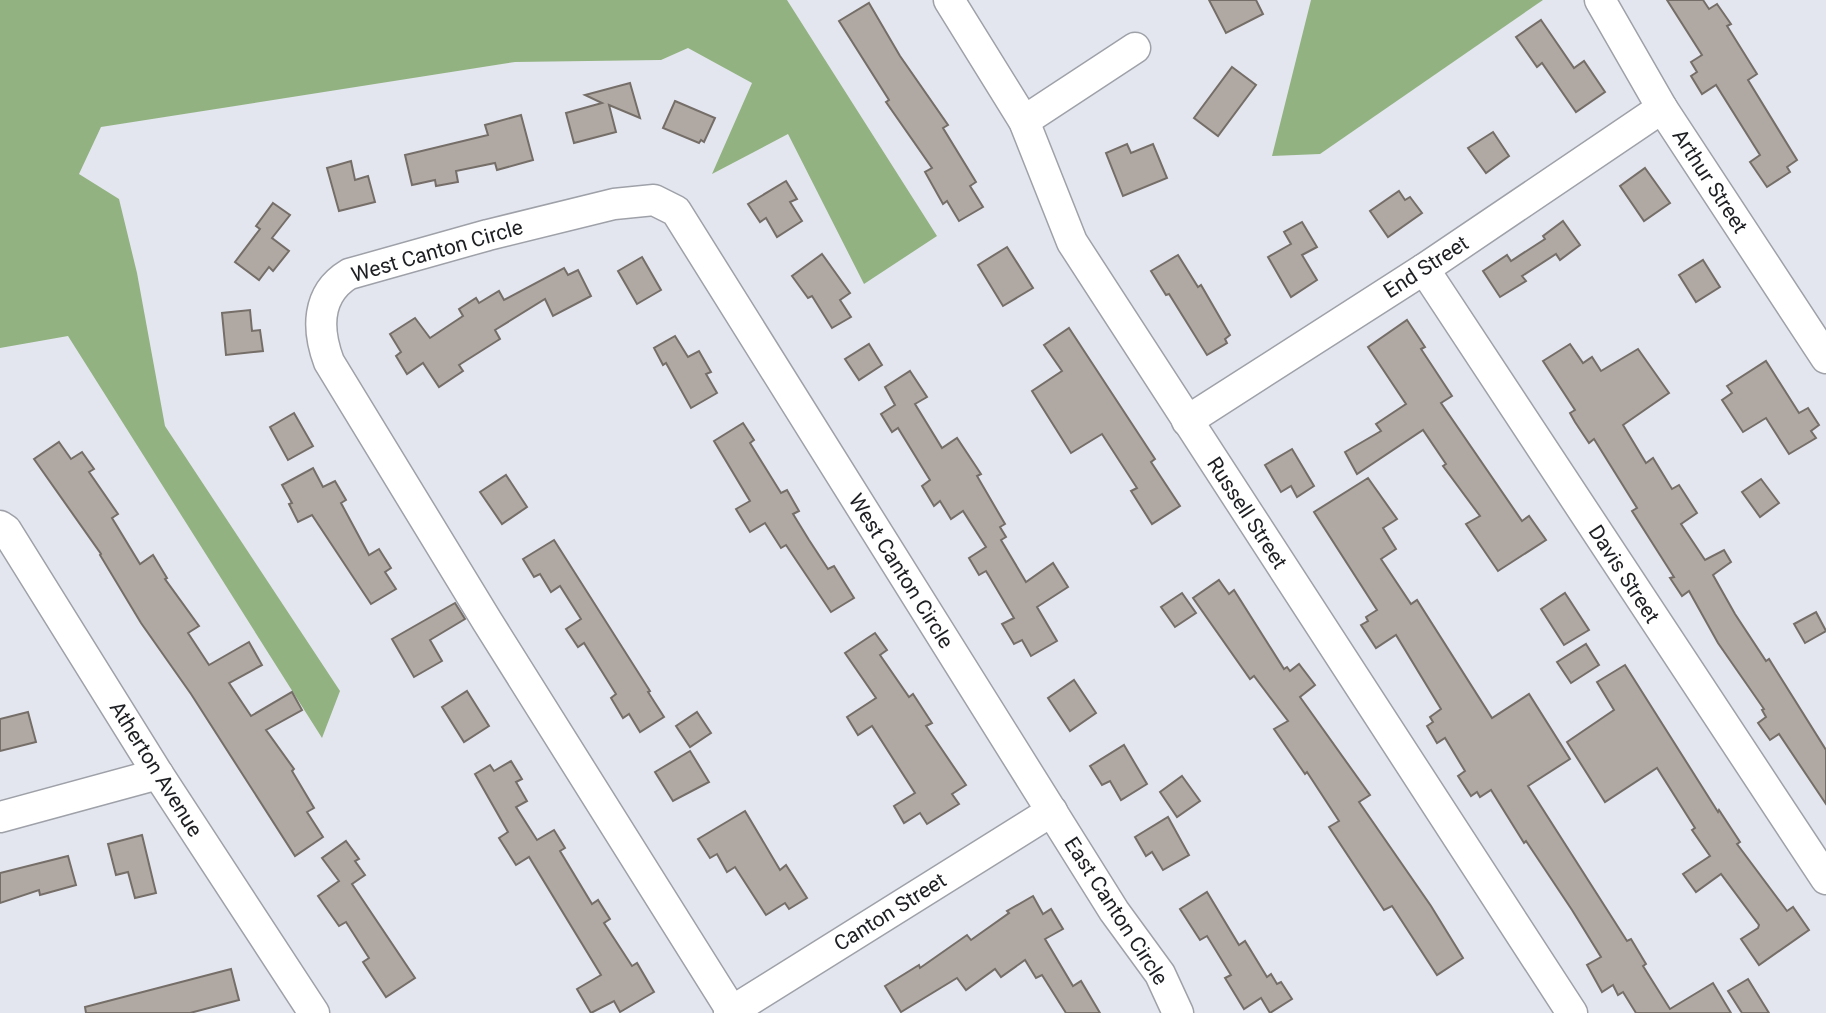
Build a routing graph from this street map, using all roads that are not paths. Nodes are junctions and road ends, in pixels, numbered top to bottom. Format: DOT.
graph roads {
  1 [pos="949,0"];
  2 [pos="1600,0"];
  3 [pos="1135,48"];
  4 [pos="1662,108"];
  5 [pos="1024,121"];
  6 [pos="1424,269"];
  7 [pos="1826,358"];
  8 [pos="1187,421"];
  9 [pos="0,526"];
  10 [pos="158,774"];
  11 [pos="1052,811"];
  12 [pos="0,817"];
  13 [pos="1826,879"];
  14 [pos="731,1012"];
  15 [pos="314,1013"];
  16 [pos="1178,1013"];
  17 [pos="1572,1013"];
  1 -- 5 [label="street, Russell Street"];
  2 -- 4 [label="street, Arthur Street"];
  3 -- 5 [label="street"];
  4 -- 6 [label="street, End Street"];
  4 -- 7 [label="street, Arthur Street"];
  5 -- 8 [label="street, Russell Street"];
  6 -- 8 [label="street, End Street"];
  6 -- 13 [label="street, Davis Street"];
  8 -- 17 [label="street, Russell Street"];
  9 -- 10 [label="street, Atherton Avenue"];
  10 -- 12 [label="street"];
  10 -- 15 [label="street, Atherton Avenue"];
  11 -- 14 [label="street, Canton Street"];
  11 -- 14 [label="street, West Canton Circle"];
  11 -- 16 [label="street, East Canton Circle"];
}
